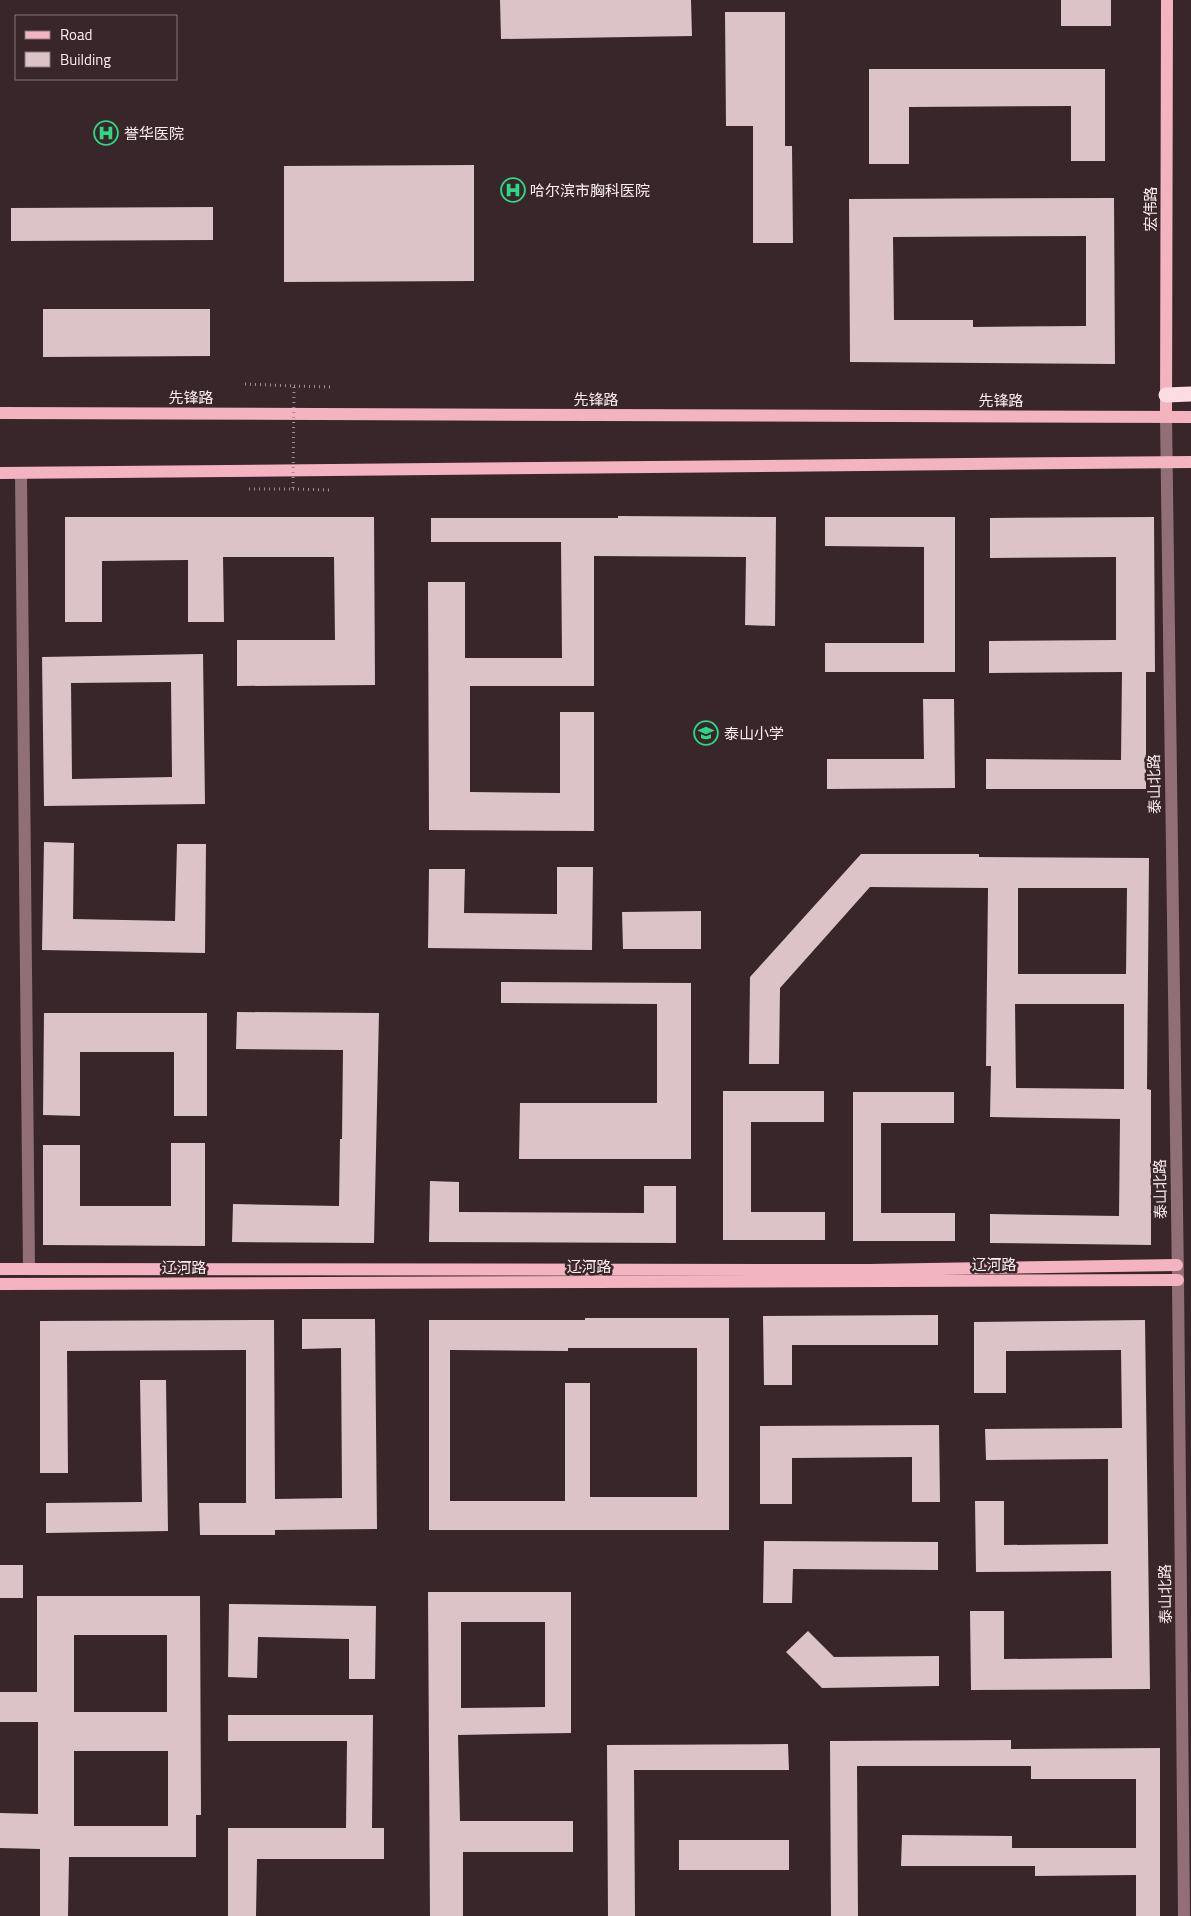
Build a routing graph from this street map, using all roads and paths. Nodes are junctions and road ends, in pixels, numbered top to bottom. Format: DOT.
graph roads {
  1 [pos="1167,0"];
  2 [pos="245,384"];
  3 [pos="294,386"];
  4 [pos="332,387"];
  5 [pos="1191,394"];
  6 [pos="1166,395"];
  7 [pos="0,413"];
  8 [pos="1166,417"];
  9 [pos="1191,417"];
  10 [pos="1167,462"];
  11 [pos="1191,462"];
  12 [pos="0,474"];
  13 [pos="21,474"];
  14 [pos="245,489"];
  15 [pos="293,489"];
  16 [pos="330,490"];
  17 [pos="1177,1265"];
  18 [pos="0,1269"];
  19 [pos="29,1269"];
  20 [pos="1178,1280"];
  21 [pos="0,1284"];
  22 [pos="1184,1916"];
  1 -- 6 [label="main road, 宏伟路"];
  2 -- 3 [label="path, bridge"];
  3 -- 4 [label="path"];
  3 -- 15 [label="path, bridge"];
  5 -- 6 [label="highway"];
  6 -- 8 [label="main road, 宏伟路"];
  7 -- 8 [label="main road, 先锋路"];
  8 -- 9 [label="main road, 先锋路"];
  8 -- 10 [label="street, 泰山北路"];
  10 -- 11 [label="main road"];
  10 -- 13 [label="main road"];
  10 -- 17 [label="street, 泰山北路"];
  12 -- 13 [label="main road"];
  13 -- 19 [label="street"];
  14 -- 15 [label="path, bridge"];
  15 -- 16 [label="path"];
  17 -- 19 [label="main road, 辽河路"];
  17 -- 20 [label="street, 泰山北路"];
  18 -- 19 [label="main road, 辽河路"];
  20 -- 21 [label="main road, 辽河路"];
  20 -- 22 [label="street, 泰山北路"];
}
